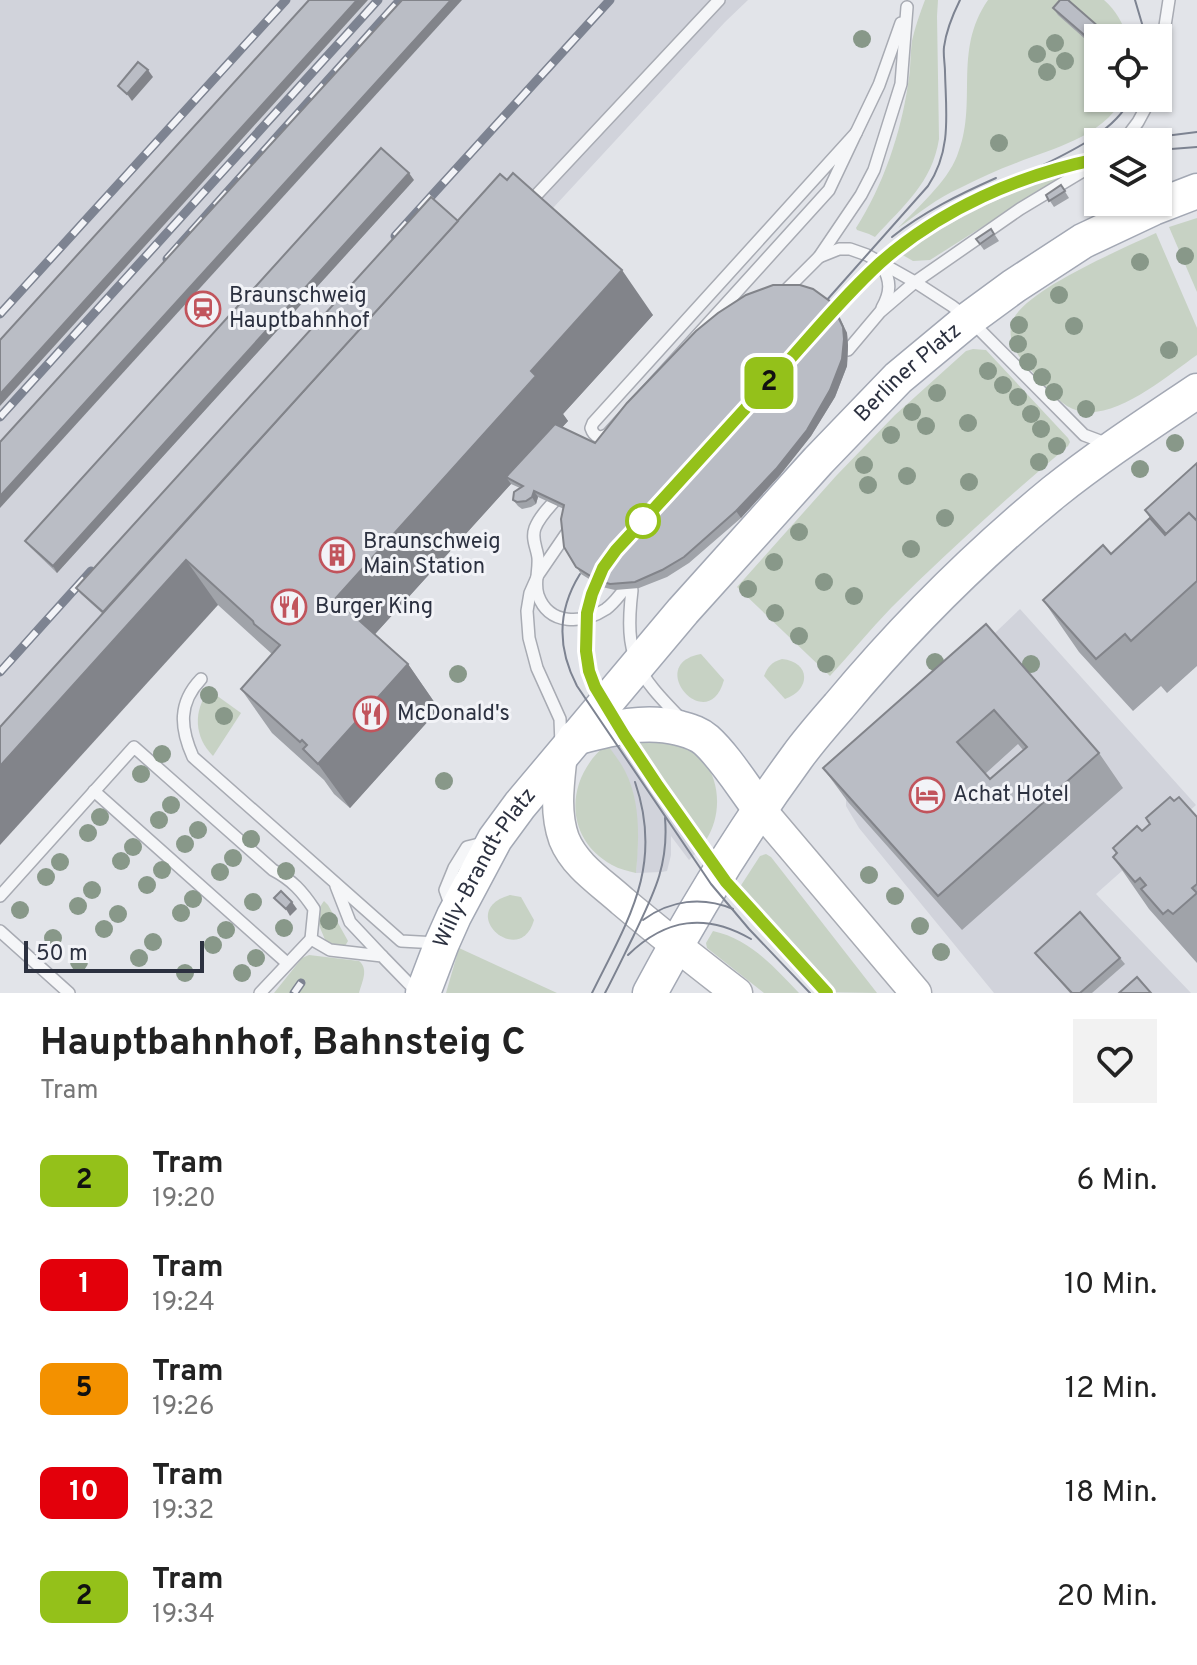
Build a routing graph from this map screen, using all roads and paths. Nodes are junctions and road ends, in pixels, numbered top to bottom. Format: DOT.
graph roads {
  1 [pos="719,0"];
  2 [pos="1169,0"];
  3 [pos="908,3"];
  4 [pos="1165,24"];
  5 [pos="856,133"];
  6 [pos="1084,170"];
  7 [pos="1197,191"];
  8 [pos="521,212"];
  9 [pos="819,257"];
  10 [pos="881,263"];
  11 [pos="915,282"];
  12 [pos="786,290"];
  13 [pos="880,312"];
  14 [pos="969,319"];
  15 [pos="848,350"];
  16 [pos="1197,391"];
  17 [pos="593,423"];
  18 [pos="582,441"];
  19 [pos="1118,444"];
  20 [pos="567,487"];
  21 [pos="566,534"];
  22 [pos="538,575"];
  23 [pos="673,622"];
  24 [pos="637,665"];
  25 [pos="201,679"];
  26 [pos="694,732"];
  27 [pos="568,746"];
  28 [pos="94,791"];
  29 [pos="760,809"];
  30 [pos="334,882"];
  31 [pos="0,896"];
  32 [pos="448,930"];
  33 [pos="0,931"];
  34 [pos="311,939"];
  35 [pos="676,946"];
  36 [pos="382,956"];
  37 [pos="287,963"];
  38 [pos="69,993"];
  39 [pos="260,993"];
  40 [pos="421,993"];
  41 [pos="650,993"];
  42 [pos="737,993"];
  43 [pos="916,993"];
  1 -- 8 [label="lane"];
  2 -- 4 [label="lane"];
  3 -- 5 [label="lane"];
  3 -- 9 [label="lane"];
  5 -- 17 [label="lane"];
  5 -- 17 [label="lane"];
  6 -- 11 [label="lane"];
  7 -- 14 [label="main road, Berliner Platz"];
  9 -- 10 [label="lane"];
  9 -- 12 [label="lane"];
  10 -- 11 [label="lane"];
  10 -- 13 [label="lane"];
  11 -- 13 [label="lane"];
  11 -- 14 [label="lane"];
  13 -- 15 [label="lane"];
  14 -- 19 [label="lane"];
  14 -- 23 [label="main road, Berliner Platz"];
  16 -- 19 [label="main road"];
  17 -- 18 [label="lane"];
  19 -- 29 [label="main road"];
  20 -- 22 [label="lane"];
  21 -- 22 [label="lane"];
  22 -- 24 [label="lane"];
  22 -- 27 [label="lane"];
  23 -- 24 [label="main road, Willy-Brandt-Platz"];
  24 -- 26 [label="lane"];
  24 -- 27 [label="main road, Willy-Brandt-Platz"];
  25 -- 30 [label="lane"];
  26 -- 27 [label="main road"];
  26 -- 29 [label="main road"];
  27 -- 32 [label="main road, Willy-Brandt-Platz"];
  27 -- 35 [label="main road, Willy-Brandt-Platz"];
  28 -- 31 [label="lane"];
  28 -- 34 [label="lane"];
  28 -- 37 [label="lane"];
  29 -- 35 [label="main road"];
  29 -- 43 [label="main road"];
  30 -- 32 [label="lane"];
  30 -- 36 [label="lane"];
  32 -- 40 [label="main road, Willy-Brandt-Platz"];
  33 -- 38 [label="lane"];
  34 -- 36 [label="lane"];
  34 -- 37 [label="lane"];
  35 -- 41 [label="main road"];
  35 -- 42 [label="main road, Willy-Brandt-Platz"];
  36 -- 40 [label="lane"];
  37 -- 39 [label="lane"];
}
